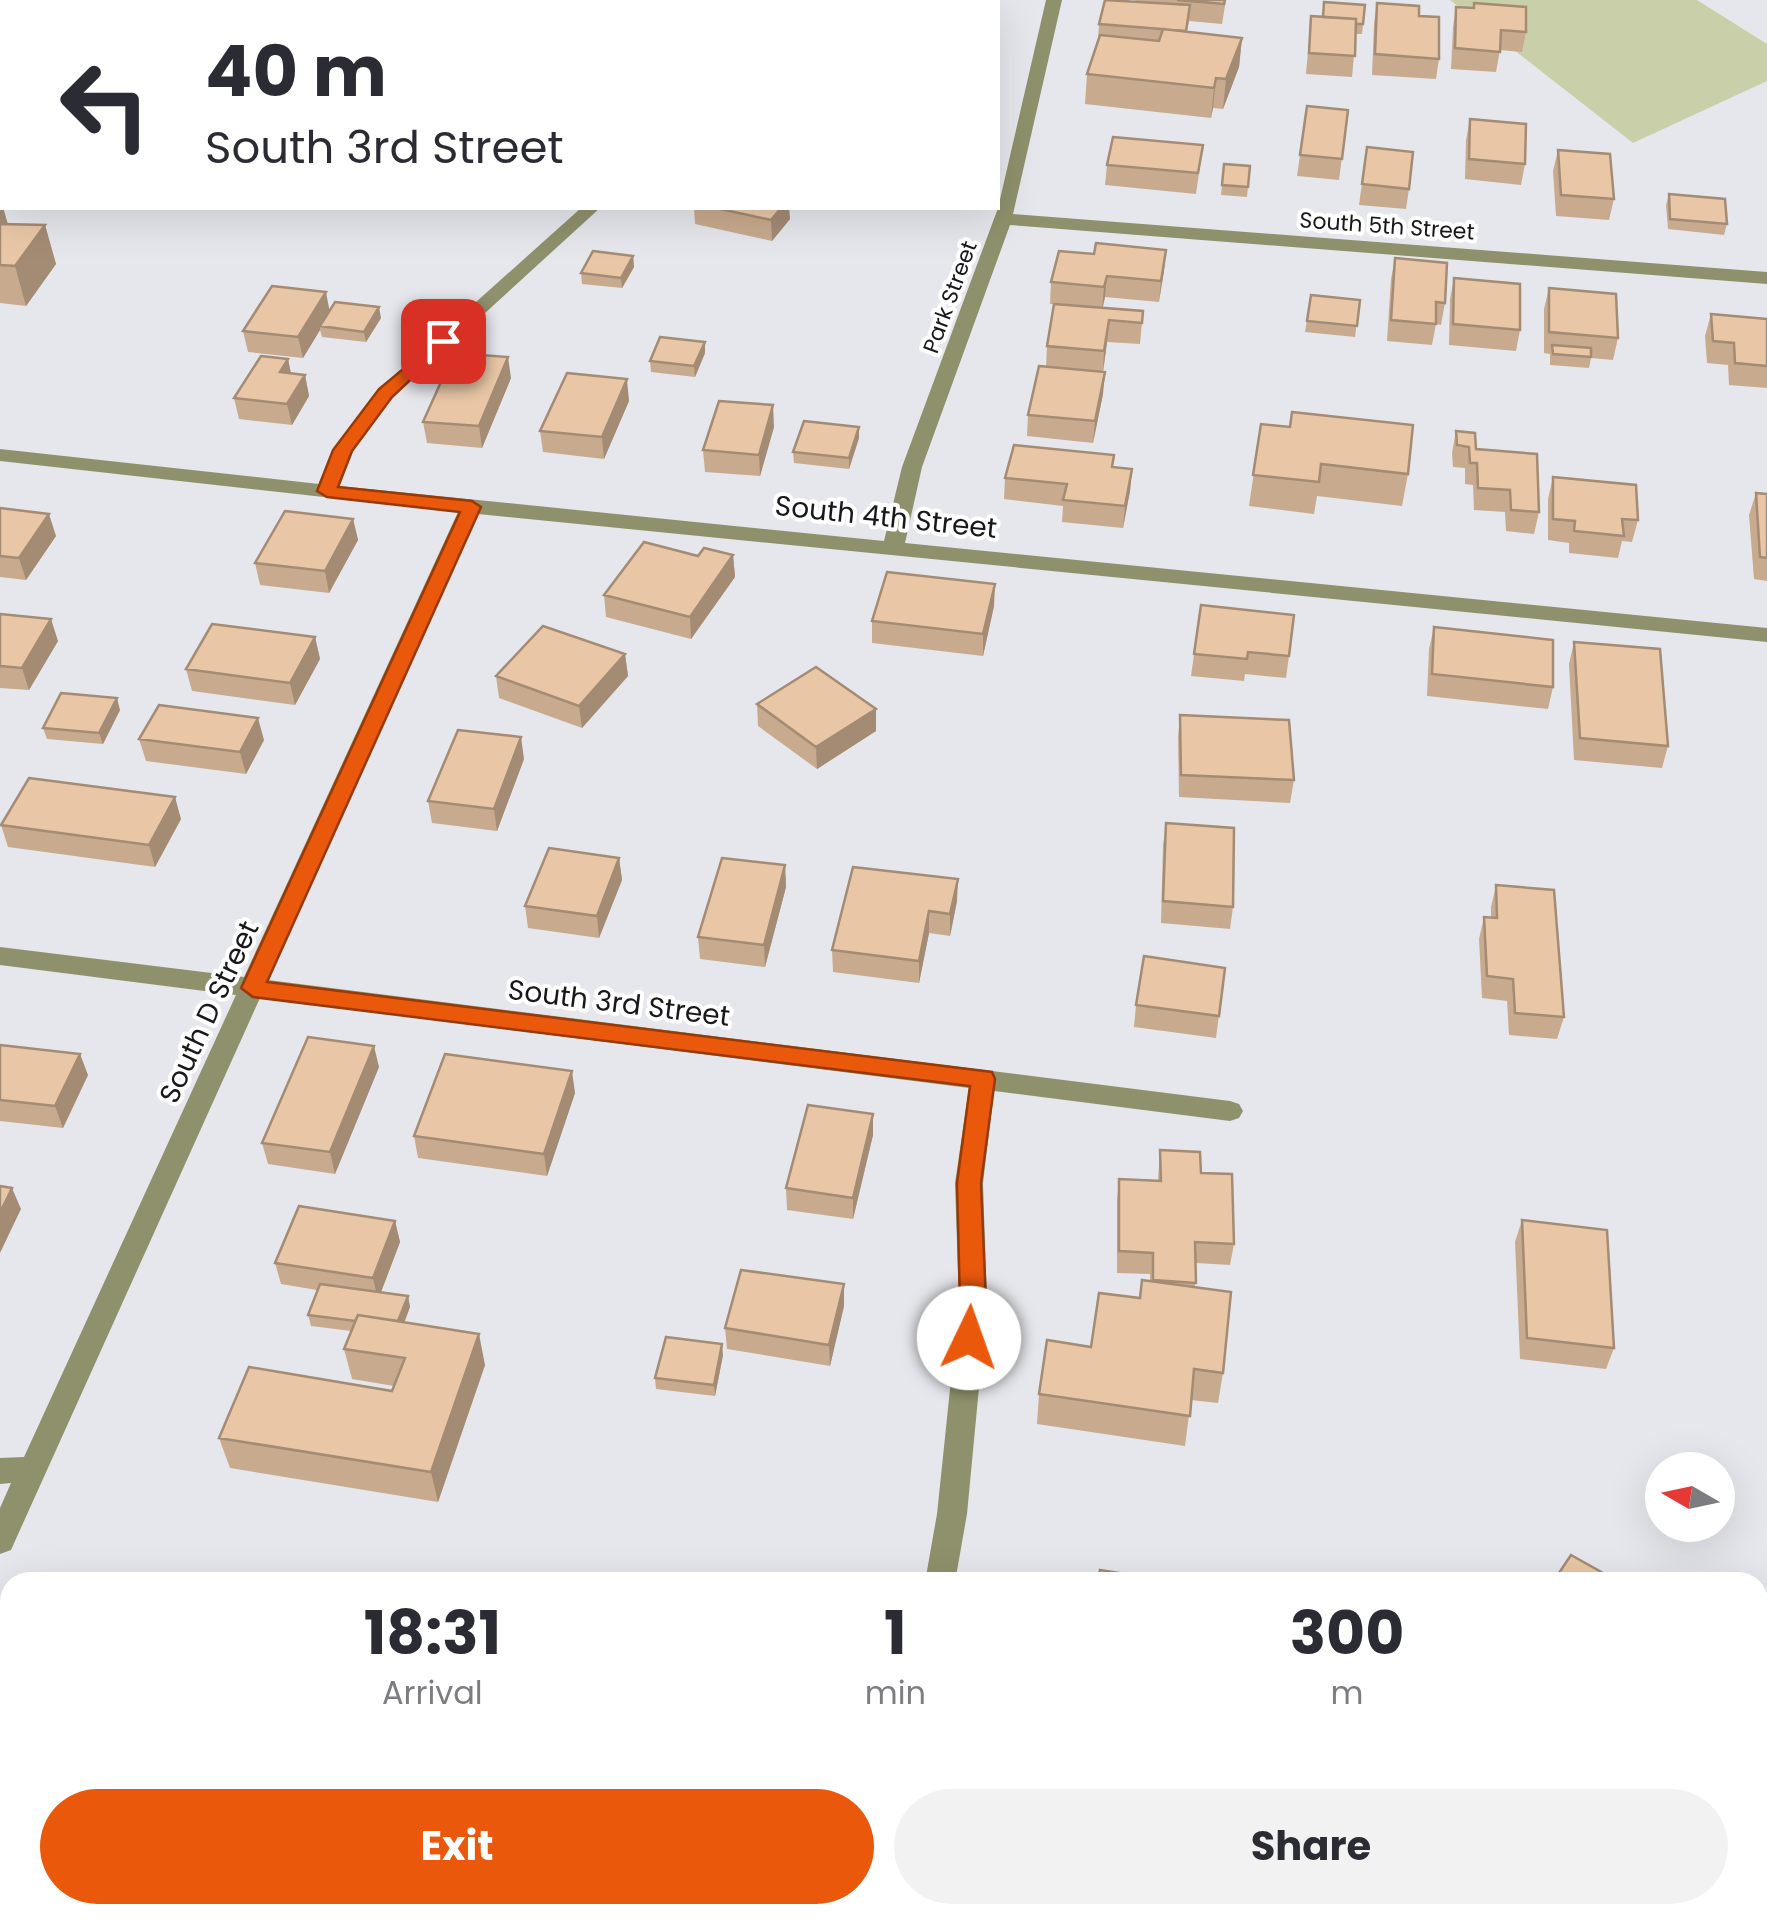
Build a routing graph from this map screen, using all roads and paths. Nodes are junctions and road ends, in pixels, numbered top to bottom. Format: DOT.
graph roads {
  1 [pos="1054,0"];
  2 [pos="589,210"];
  3 [pos="1003,218"];
  4 [pos="1767,278"];
  5 [pos="0,455"];
  6 [pos="327,491"];
  7 [pos="472,507"];
  8 [pos="892,548"];
  9 [pos="1767,635"];
  10 [pos="0,956"];
  11 [pos="253,988"];
  12 [pos="983,1079"];
  13 [pos="1230,1111"];
  14 [pos="33,1469"];
  15 [pos="0,1470"];
  16 [pos="0,1541"];
  17 [pos="942,1572"];
  1 -- 3 [label="street, Park Street"];
  2 -- 6 [label="street"];
  3 -- 4 [label="street, South 5th Street"];
  3 -- 8 [label="street, Park Street"];
  5 -- 6 [label="street, South 4th Street"];
  6 -- 7 [label="street, South 4th Street"];
  7 -- 8 [label="street, South 4th Street"];
  7 -- 11 [label="street, South D Street"];
  8 -- 9 [label="street, South 4th Street"];
  10 -- 11 [label="street, South 3rd Street"];
  11 -- 12 [label="street, South 3rd Street"];
  11 -- 14 [label="street, South D Street"];
  12 -- 13 [label="street, South 3rd Street"];
  12 -- 17 [label="street"];
  14 -- 15 [label="street"];
  14 -- 16 [label="street, South D Street"];
}
